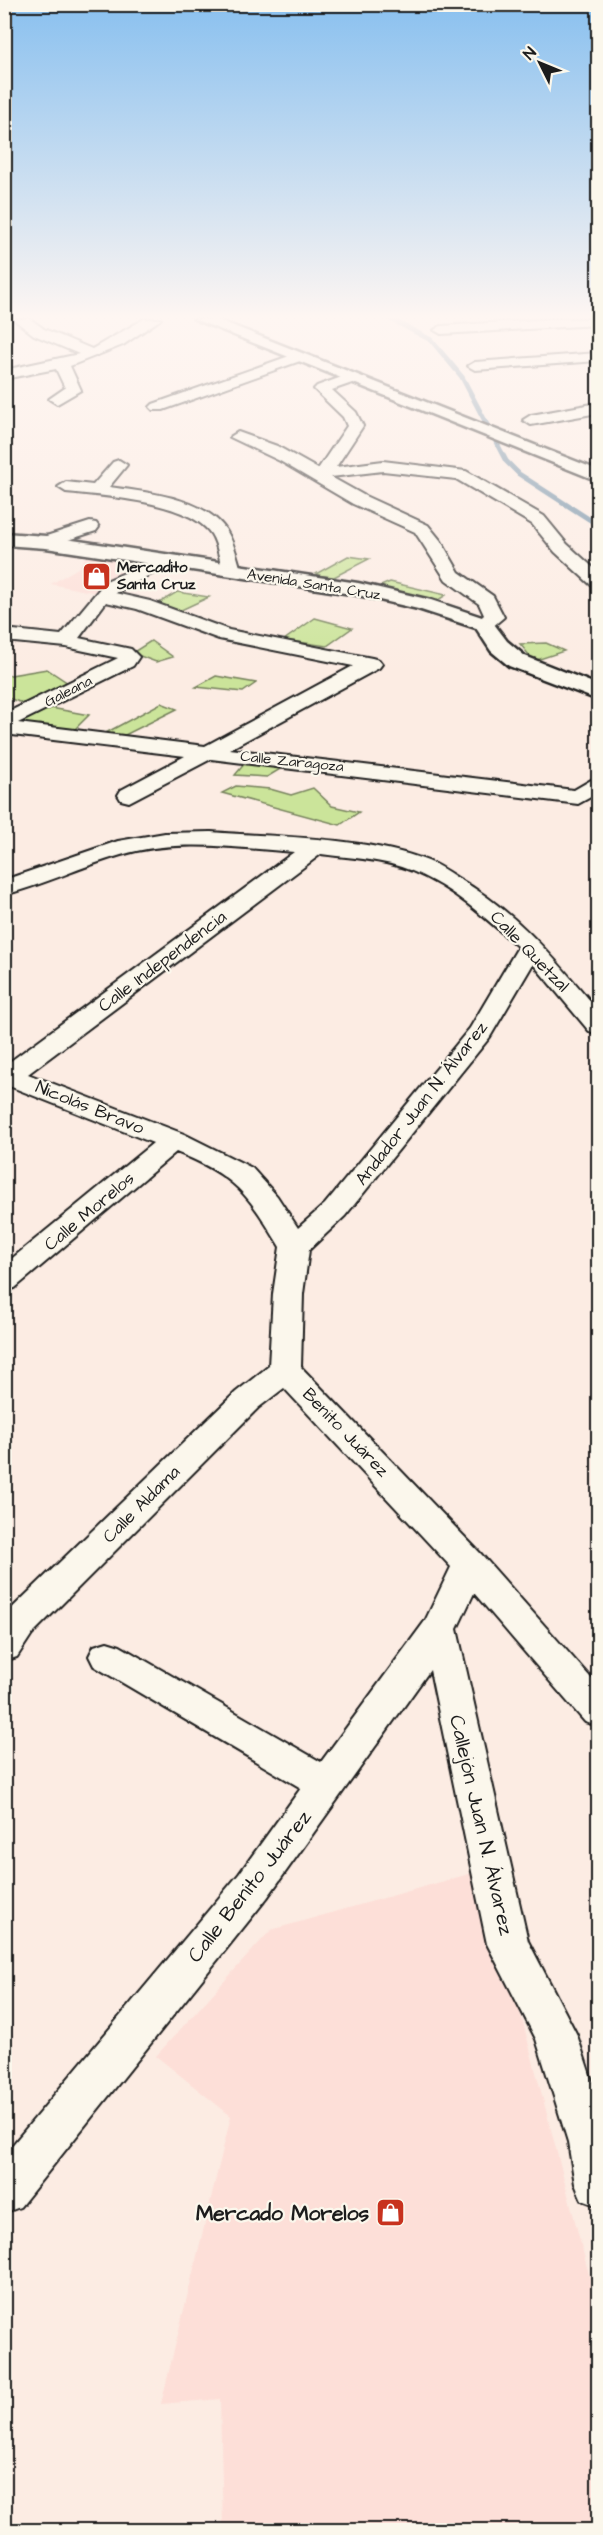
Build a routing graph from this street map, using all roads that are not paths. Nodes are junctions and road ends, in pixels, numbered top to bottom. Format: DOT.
graph roads {
  1 [pos="238,437"];
  2 [pos="347,437"];
  3 [pos="503,437"];
  4 [pos="119,465"];
  5 [pos="320,473"];
  6 [pos="598,476"];
  7 [pos="66,487"];
  8 [pos="97,490"];
  9 [pos="62,515"];
  10 [pos="4,539"];
  11 [pos="46,542"];
  12 [pos="163,561"];
  13 [pos="232,570"];
  14 [pos="598,581"];
  15 [pos="102,595"];
  16 [pos="484,624"];
  17 [pos="4,635"];
  18 [pos="66,641"];
  19 [pos="598,693"];
  20 [pos="4,722"];
  21 [pos="4,728"];
  22 [pos="205,752"];
  23 [pos="598,783"];
  24 [pos="129,795"];
  25 [pos="316,847"];
  26 [pos="4,888"];
  27 [pos="531,946"];
  28 [pos="598,1026"];
  29 [pos="7,1074"];
  30 [pos="174,1140"];
  31 [pos="295,1247"];
  32 [pos="4,1281"];
  33 [pos="285,1370"];
  34 [pos="470,1563"];
  35 [pos="438,1629"];
  36 [pos="4,1647"];
  37 [pos="107,1656"];
  38 [pos="598,1711"];
  39 [pos="327,1784"];
  40 [pos="594,2141"];
  41 [pos="598,2184"];
  42 [pos="4,2191"];
  1 -- 5 [label="street"];
  2 -- 5 [label="street"];
  3 -- 6 [label="street"];
  4 -- 8 [label="street"];
  5 -- 14 [label="street"];
  5 -- 16 [label="street"];
  7 -- 8 [label="street"];
  8 -- 13 [label="street"];
  9 -- 11 [label="street"];
  10 -- 11 [label="street, Avenida Santa Cruz"];
  11 -- 12 [label="street, Avenida Santa Cruz"];
  12 -- 13 [label="street, Avenida Santa Cruz"];
  12 -- 15 [label="street"];
  13 -- 16 [label="street, Avenida Santa Cruz"];
  15 -- 18 [label="street"];
  15 -- 22 [label="street"];
  16 -- 19 [label="street"];
  17 -- 18 [label="street"];
  18 -- 20 [label="street, Galeana"];
  21 -- 22 [label="street, Calle Zaragoza"];
  22 -- 23 [label="street, Calle Zaragoza"];
  22 -- 24 [label="street"];
  25 -- 26 [label="street, Calle Quetzal"];
  25 -- 27 [label="street, Calle Quetzal"];
  25 -- 29 [label="street, Calle Independencia"];
  27 -- 28 [label="street, Calle Quetzal"];
  27 -- 31 [label="street, Andador Juan N. Álvarez"];
  29 -- 30 [label="street, Nicolás Bravo"];
  30 -- 31 [label="street"];
  30 -- 32 [label="street, Calle Morelos"];
  31 -- 33 [label="street"];
  33 -- 34 [label="street, Benito Juárez"];
  33 -- 36 [label="street, Calle Aldama"];
  34 -- 35 [label="street, Calle Benito Juárez"];
  34 -- 38 [label="street, Benito Juárez"];
  35 -- 39 [label="street, Calle Benito Juárez"];
  35 -- 40 [label="street, Callejón Juan N. Álvarez"];
  37 -- 39 [label="street"];
  39 -- 42 [label="street, Calle Benito Juárez"];
  40 -- 41 [label="street, Callejón Juan N. Álvarez"];
}
